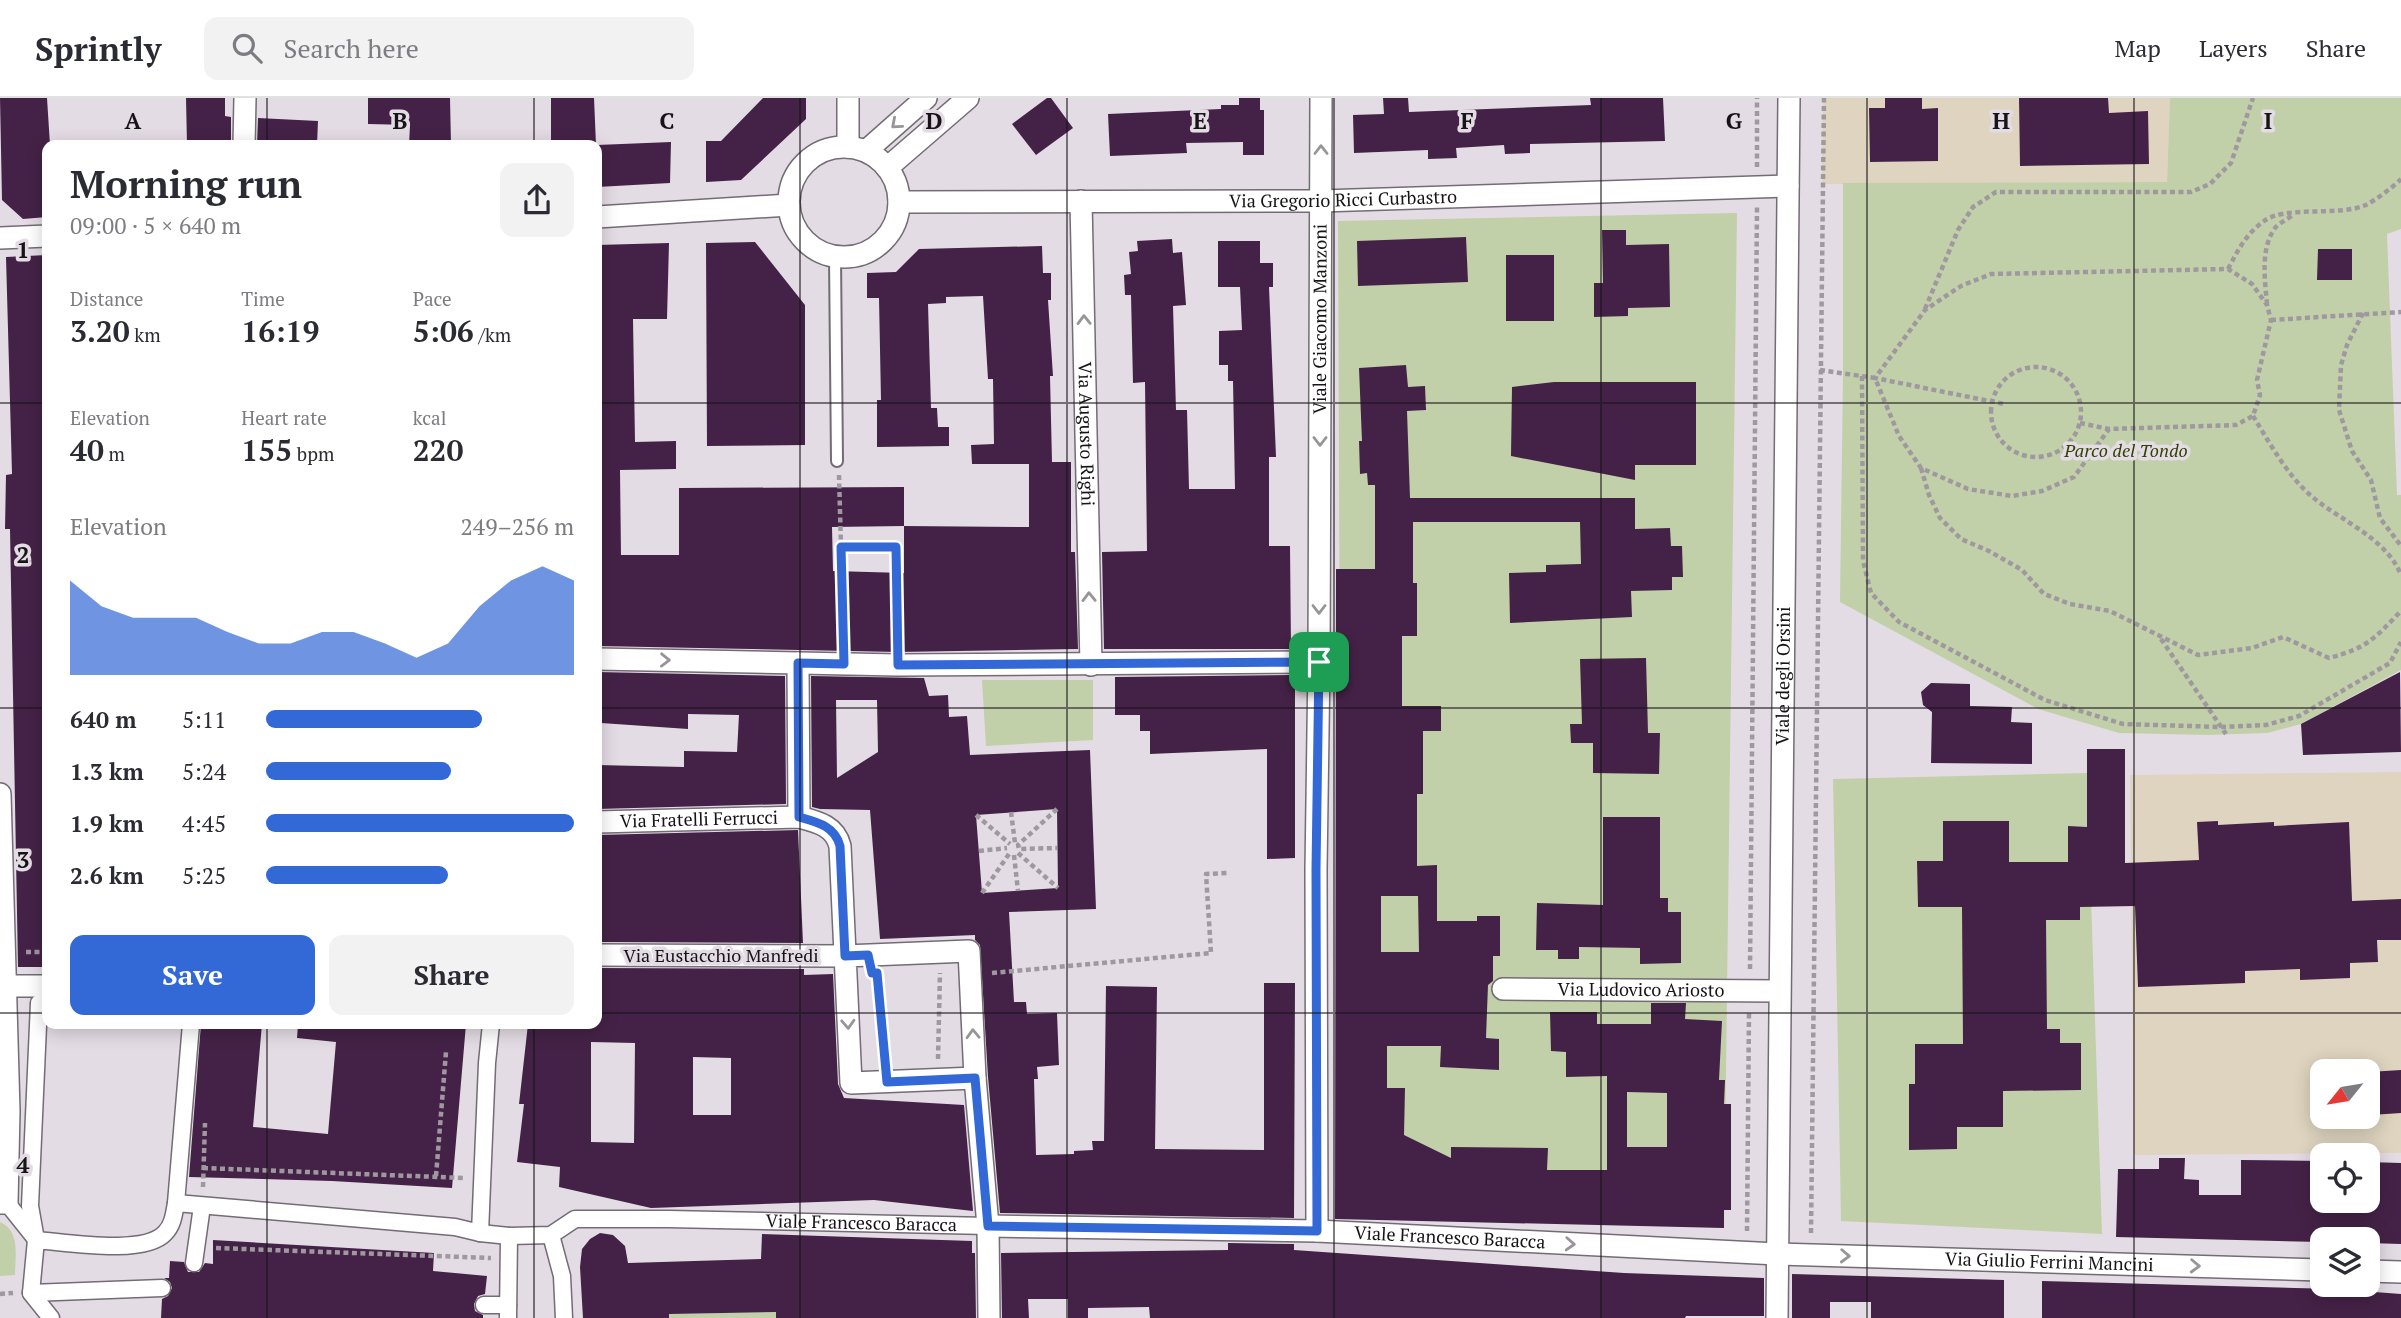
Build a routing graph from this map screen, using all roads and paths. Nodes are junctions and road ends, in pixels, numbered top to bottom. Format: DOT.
graph roads {
  1 [pos="245,98"];
  2 [pos="848,98"];
  3 [pos="926,98"];
  4 [pos="968,98"];
  5 [pos="1321,98"];
  6 [pos="1757,98"];
  7 [pos="1789,98"];
  8 [pos="1824,98"];
  9 [pos="2253,98"];
  10 [pos="244,140"];
  11 [pos="857,149"];
  12 [pos="887,168"];
  13 [pos="2401,179"];
  14 [pos="1788,186"];
  15 [pos="1757,187"];
  16 [pos="1081,201"];
  17 [pos="1321,201"];
  18 [pos="899,202"];
  19 [pos="789,205"];
  20 [pos="2296,212"];
  21 [pos="602,217"];
  22 [pos="42,236"];
  23 [pos="0,238"];
  24 [pos="835,257"];
  25 [pos="2228,269"];
  26 [pos="2267,305"];
  27 [pos="1925,310"];
  28 [pos="2401,312"];
  29 [pos="2363,313"];
  30 [pos="2271,320"];
  31 [pos="1821,370"];
  32 [pos="1862,376"];
  33 [pos="1875,378"];
  34 [pos="1992,401"];
  35 [pos="2004,404"];
  36 [pos="2253,416"];
  37 [pos="2080,423"];
  38 [pos="2109,429"];
  39 [pos="837,461"];
  40 [pos="1921,468"];
  41 [pos="840,478"];
  42 [pos="2401,546"];
  43 [pos="841,547"];
  44 [pos="2401,575"];
  45 [pos="2401,611"];
  46 [pos="2161,638"];
  47 [pos="2401,642"];
  48 [pos="602,659"];
  49 [pos="1319,662"];
  50 [pos="798,663"];
  51 [pos="844,664"];
  52 [pos="898,665"];
  53 [pos="1091,665"];
  54 [pos="2221,727"];
  55 [pos="2226,734"];
  56 [pos="0,794"];
  57 [pos="1057,809"];
  58 [pos="1011,812"];
  59 [pos="976,815"];
  60 [pos="799,817"];
  61 [pos="602,822"];
  62 [pos="1057,848"];
  63 [pos="1014,849"];
  64 [pos="979,851"];
  65 [pos="1227,873"];
  66 [pos="1058,888"];
  67 [pos="1018,891"];
  68 [pos="982,893"];
  69 [pos="602,955"];
  70 [pos="868,955"];
  71 [pos="845,956"];
  72 [pos="970,971"];
  73 [pos="6,986"];
  74 [pos="42,986"];
  75 [pos="1503,989"];
  76 [pos="1749,990"];
  77 [pos="1779,991"];
  78 [pos="42,1003"];
  79 [pos="191,1029"];
  80 [pos="491,1029"];
  81 [pos="446,1052"];
  82 [pos="975,1078"];
  83 [pos="937,1080"];
  84 [pos="887,1082"];
  85 [pos="4,1111"];
  86 [pos="203,1168"];
  87 [pos="436,1176"];
  88 [pos="482,1178"];
  89 [pos="3,1203"];
  90 [pos="176,1203"];
  91 [pos="202,1206"];
  92 [pos="988,1226"];
  93 [pos="1317,1231"];
  94 [pos="480,1233"];
  95 [pos="551,1235"];
  96 [pos="509,1236"];
  97 [pos="36,1240"];
  98 [pos="1747,1252"];
  99 [pos="1777,1254"];
  100 [pos="196,1255"];
  101 [pos="1811,1255"];
  102 [pos="508,1259"];
  103 [pos="2310,1270"];
  104 [pos="2380,1271"];
  105 [pos="2401,1272"];
  106 [pos="162,1288"];
  107 [pos="31,1293"];
  108 [pos="484,1306"];
  109 [pos="508,1312"];
  110 [pos="51,1318"];
  111 [pos="564,1318"];
  112 [pos="989,1318"];
  113 [pos="1777,1318"];
  1 -- 10 [label="street"];
  2 -- 11 [label="street"];
  3 -- 11 [label="street, one-way"];
  4 -- 12 [label="street"];
  17 -- 5 [label="street, Viale Giacomo Manzoni, one-way"];
  6 -- 15 [label="path"];
  7 -- 14 [label="street, Viale degli Orsini"];
  8 -- 31 [label="path"];
  9 -- 27 [label="path"];
  11 -- 12 [label="street"];
  11 -- 19 [label="street"];
  12 -- 18 [label="street"];
  13 -- 20 [label="path"];
  14 -- 15 [label="street, Via Gregorio Ricci Curbastro"];
  14 -- 77 [label="street, Viale degli Orsini"];
  15 -- 17 [label="street, Via Gregorio Ricci Curbastro"];
  15 -- 76 [label="path"];
  16 -- 17 [label="street, Via Gregorio Ricci Curbastro"];
  16 -- 18 [label="street, Via Gregorio Ricci Curbastro"];
  53 -- 16 [label="street, Via Augusto Righi, one-way"];
  17 -- 49 [label="street, Viale Giacomo Manzoni, one-way"];
  18 -- 24 [label="street"];
  19 -- 21 [label="street"];
  19 -- 24 [label="street"];
  20 -- 25 [label="path"];
  20 -- 26 [label="path"];
  22 -- 23 [label="street"];
  24 -- 39 [label="lane"];
  25 -- 26 [label="path"];
  25 -- 27 [label="path"];
  26 -- 30 [label="path"];
  27 -- 33 [label="path"];
  28 -- 29 [label="path"];
  29 -- 30 [label="path"];
  29 -- 42 [label="path"];
  30 -- 36 [label="path"];
  31 -- 32 [label="path"];
  31 -- 101 [label="path"];
  32 -- 33 [label="path"];
  32 -- 54 [label="path"];
  33 -- 34 [label="path"];
  33 -- 40 [label="path"];
  34 -- 35 [label="path"];
  34 -- 37 [label="path"];
  34 -- 37 [label="path"];
  36 -- 38 [label="path"];
  36 -- 44 [label="path"];
  37 -- 38 [label="path"];
  38 -- 40 [label="path"];
  40 -- 46 [label="path"];
  41 -- 43 [label="path"];
  43 -- 51 [label="path"];
  43 -- 52 [label="path"];
  45 -- 46 [label="path"];
  46 -- 54 [label="path"];
  47 -- 54 [label="path"];
  48 -- 50 [label="street, one-way"];
  49 -- 53 [label="street"];
  49 -- 93 [label="street, Viale Giacomo Manzoni"];
  50 -- 51 [label="street"];
  50 -- 60 [label="street"];
  51 -- 52 [label="street"];
  52 -- 53 [label="street"];
  54 -- 55 [label="path"];
  56 -- 73 [label="street"];
  57 -- 63 [label="path"];
  58 -- 63 [label="path"];
  59 -- 63 [label="path"];
  60 -- 61 [label="street, Via Fratelli Ferrucci"];
  60 -- 71 [label="street"];
  62 -- 63 [label="path"];
  63 -- 64 [label="path"];
  63 -- 66 [label="path"];
  63 -- 67 [label="path"];
  63 -- 68 [label="path"];
  65 -- 72 [label="path"];
  69 -- 71 [label="street, Via Eustacchio Manfredi"];
  70 -- 71 [label="street, Via Eustacchio Manfredi"];
  70 -- 72 [label="street, Via Eustacchio Manfredi"];
  70 -- 84 [label="path"];
  71 -- 84 [label="street, one-way"];
  82 -- 72 [label="street, one-way"];
  72 -- 83 [label="path"];
  73 -- 74 [label="street"];
  73 -- 85 [label="street"];
  75 -- 76 [label="street, Via Ludovico Ariosto"];
  76 -- 77 [label="street, Via Ludovico Ariosto"];
  76 -- 98 [label="path"];
  77 -- 99 [label="street, Viale degli Orsini"];
  78 -- 97 [label="street"];
  79 -- 90 [label="street"];
  80 -- 88 [label="street"];
  81 -- 87 [label="path"];
  82 -- 83 [label="street"];
  82 -- 92 [label="street"];
  83 -- 84 [label="street"];
  85 -- 89 [label="street"];
  86 -- 87 [label="path"];
  87 -- 88 [label="path"];
  88 -- 94 [label="street"];
  89 -- 97 [label="street"];
  90 -- 91 [label="street"];
  90 -- 97 [label="street"];
  91 -- 94 [label="street"];
  91 -- 100 [label="street"];
  92 -- 93 [label="street, Viale Francesco Baracca"];
  92 -- 95 [label="street, Viale Francesco Baracca"];
  92 -- 112 [label="street"];
  93 -- 98 [label="street, Viale Francesco Baracca, one-way"];
  94 -- 96 [label="street"];
  95 -- 96 [label="street"];
  95 -- 111 [label="street"];
  96 -- 102 [label="street"];
  97 -- 107 [label="street"];
  98 -- 99 [label="street, Viale Francesco Baracca"];
  99 -- 101 [label="street, Via Giulio Ferrini Mancini"];
  99 -- 113 [label="street, Viale degli Orsini"];
  100 -- 102 [label="path"];
  101 -- 103 [label="street, Via Giulio Ferrini Mancini, one-way"];
  102 -- 109 [label="street"];
  104 -- 105 [label="street"];
  106 -- 107 [label="street"];
  107 -- 110 [label="street"];
  108 -- 109 [label="street"];
}
